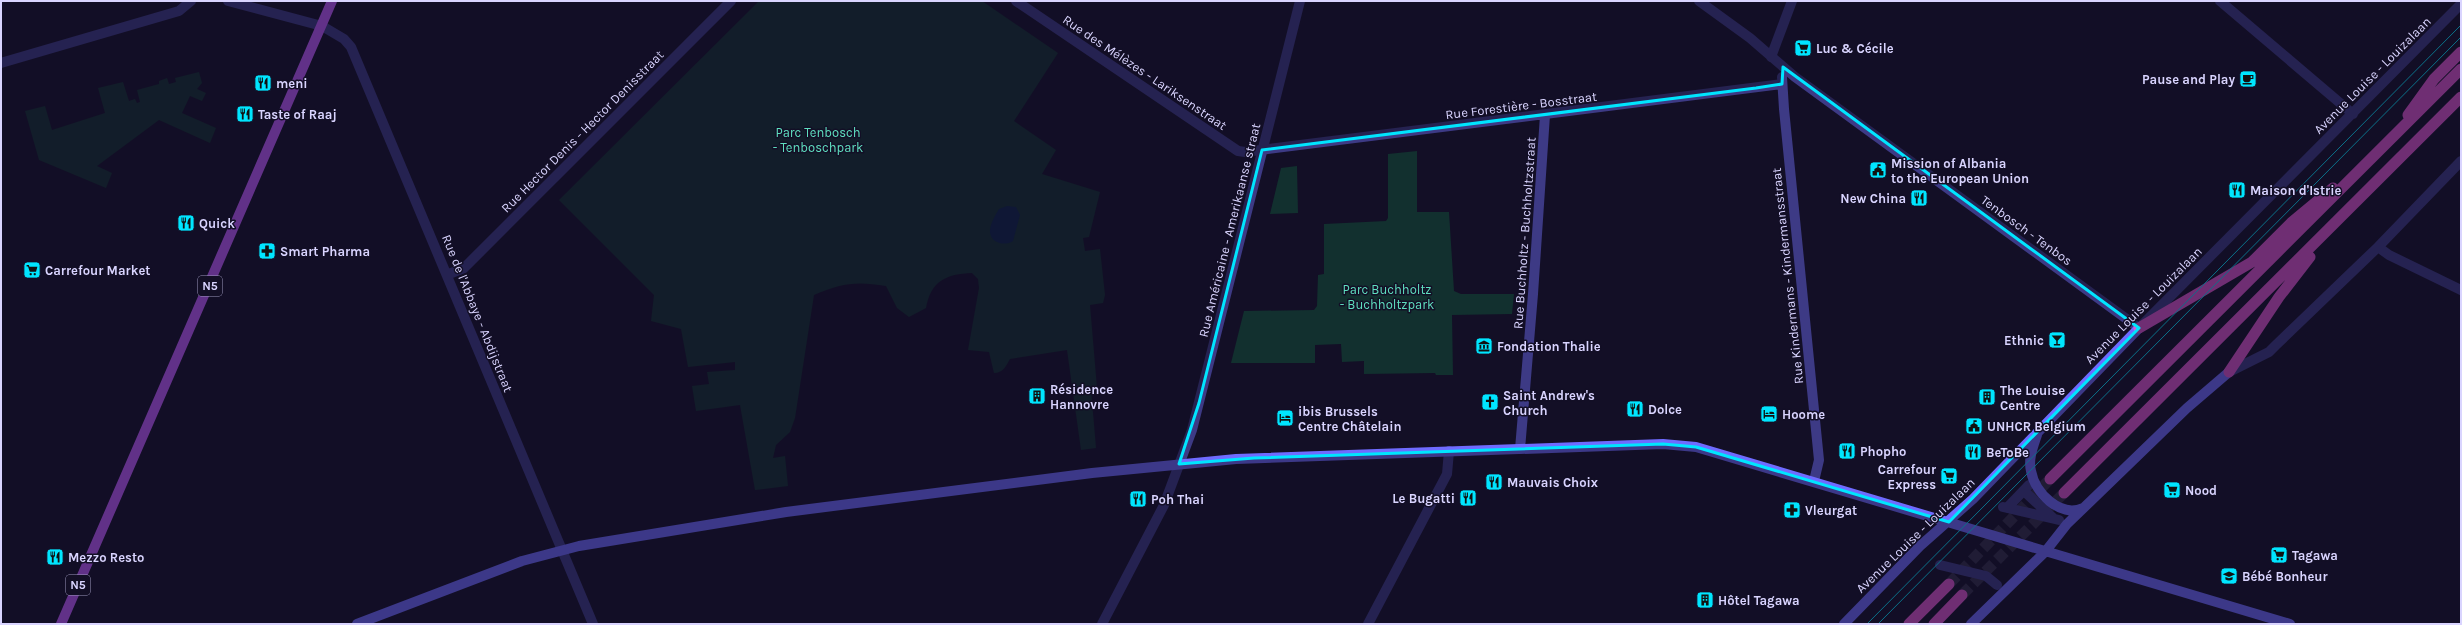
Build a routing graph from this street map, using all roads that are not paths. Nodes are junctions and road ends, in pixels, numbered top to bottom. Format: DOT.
graph roads {
  1 [pos="191,1"];
  2 [pos="228,1"];
  3 [pos="332,1"];
  4 [pos="731,1"];
  5 [pos="1016,1"];
  6 [pos="1300,1"];
  7 [pos="1699,1"];
  8 [pos="1792,1"];
  9 [pos="2220,1"];
  10 [pos="2461,4"];
  11 [pos="322,26"];
  12 [pos="2461,52"];
  13 [pos="1771,57"];
  14 [pos="1,62"];
  15 [pos="1783,67"];
  16 [pos="2461,70"];
  17 [pos="1782,84"];
  18 [pos="2461,97"];
  19 [pos="2461,100"];
  20 [pos="2450,108"];
  21 [pos="2353,114"];
  22 [pos="1545,115"];
  23 [pos="2388,143"];
  24 [pos="1262,150"];
  25 [pos="2461,161"];
  26 [pos="2335,223"];
  27 [pos="2378,247"];
  28 [pos="449,274"];
  29 [pos="2461,290"];
  30 [pos="2139,328"];
  31 [pos="2229,372"];
  32 [pos="2038,433"];
  33 [pos="1520,449"];
  34 [pos="1449,451"];
  35 [pos="1179,464"];
  36 [pos="2050,479"];
  37 [pos="1814,481"];
  38 [pos="2064,493"];
  39 [pos="2086,506"];
  40 [pos="2056,519"];
  41 [pos="1949,522"];
  42 [pos="562,551"];
  43 [pos="2045,552"];
  44 [pos="1940,566"];
  45 [pos="1949,584"];
  46 [pos="1997,585"];
  47 [pos="1962,595"];
  48 [pos="61,624"];
  49 [pos="357,624"];
  50 [pos="593,624"];
  51 [pos="1102,624"];
  52 [pos="1368,624"];
  53 [pos="1844,624"];
  54 [pos="1909,624"];
  55 [pos="1934,624"];
  56 [pos="1971,624"];
  57 [pos="2290,624"];
  1 -- 14 [label="street"];
  2 -- 11 [label="street, Rue de l'Abbaye - Abdijstraat"];
  3 -- 11 [label="main road, N5"];
  4 -- 28 [label="street, Rue Hector Denis - Hector Denisstraat"];
  5 -- 24 [label="street, Rue des Mélèzes - Lariksenstraat"];
  6 -- 24 [label="street, Rue Américaine - Amerikaanse straat"];
  7 -- 13 [label="street, Tenbosch - Tenbos"];
  8 -- 13 [label="street"];
  9 -- 21 [label="street"];
  10 -- 21 [label="street, Avenue Louise - Louizalaan"];
  11 -- 28 [label="street, Rue de l'Abbaye - Abdijstraat"];
  11 -- 48 [label="main road, N5"];
  12 -- 23 [label="highway"];
  13 -- 15 [label="street, Tenbosch - Tenbos"];
  15 -- 17 [label="street, Rue Kindermans - Kindermansstraat"];
  15 -- 30 [label="street, Tenbosch - Tenbos"];
  16 -- 23 [label="highway"];
  17 -- 22 [label="street, Rue Forestière - Bosstraat"];
  17 -- 37 [label="street, Rue Kindermans - Kindermansstraat"];
  18 -- 20 [label="highway"];
  19 -- 20 [label="highway"];
  20 -- 26 [label="highway"];
  21 -- 30 [label="street, Avenue Louise - Louizalaan"];
  22 -- 24 [label="street, Rue Forestière - Bosstraat"];
  22 -- 33 [label="street, Rue Buchholtz - Buchholtzstraat"];
  23 -- 30 [label="highway"];
  23 -- 36 [label="highway"];
  24 -- 35 [label="street, Rue Américaine - Amerikaanse straat"];
  25 -- 27 [label="street"];
  26 -- 31 [label="highway"];
  26 -- 38 [label="highway"];
  27 -- 29 [label="street"];
  27 -- 31 [label="street"];
  28 -- 42 [label="street, Rue de l'Abbaye - Abdijstraat"];
  30 -- 32 [label="main road, Avenue Louise - Louizalaan"];
  31 -- 39 [label="main road"];
  32 -- 39 [label="main road"];
  32 -- 41 [label="main road, Avenue Louise - Louizalaan"];
  33 -- 34 [label="main road"];
  33 -- 37 [label="main road"];
  34 -- 35 [label="main road"];
  34 -- 52 [label="street"];
  35 -- 42 [label="main road"];
  35 -- 51 [label="street, Rue Américaine - Amerikaanse straat"];
  37 -- 41 [label="main road"];
  39 -- 43 [label="main road"];
  40 -- 40 [label="street"];
  41 -- 43 [label="main road"];
  41 -- 53 [label="main road, Avenue Louise - Louizalaan"];
  42 -- 49 [label="main road"];
  42 -- 50 [label="street, Rue de l'Abbaye - Abdijstraat"];
  43 -- 56 [label="main road"];
  43 -- 57 [label="main road"];
  44 -- 46 [label="street"];
  45 -- 54 [label="highway"];
  47 -- 55 [label="highway"];
}
